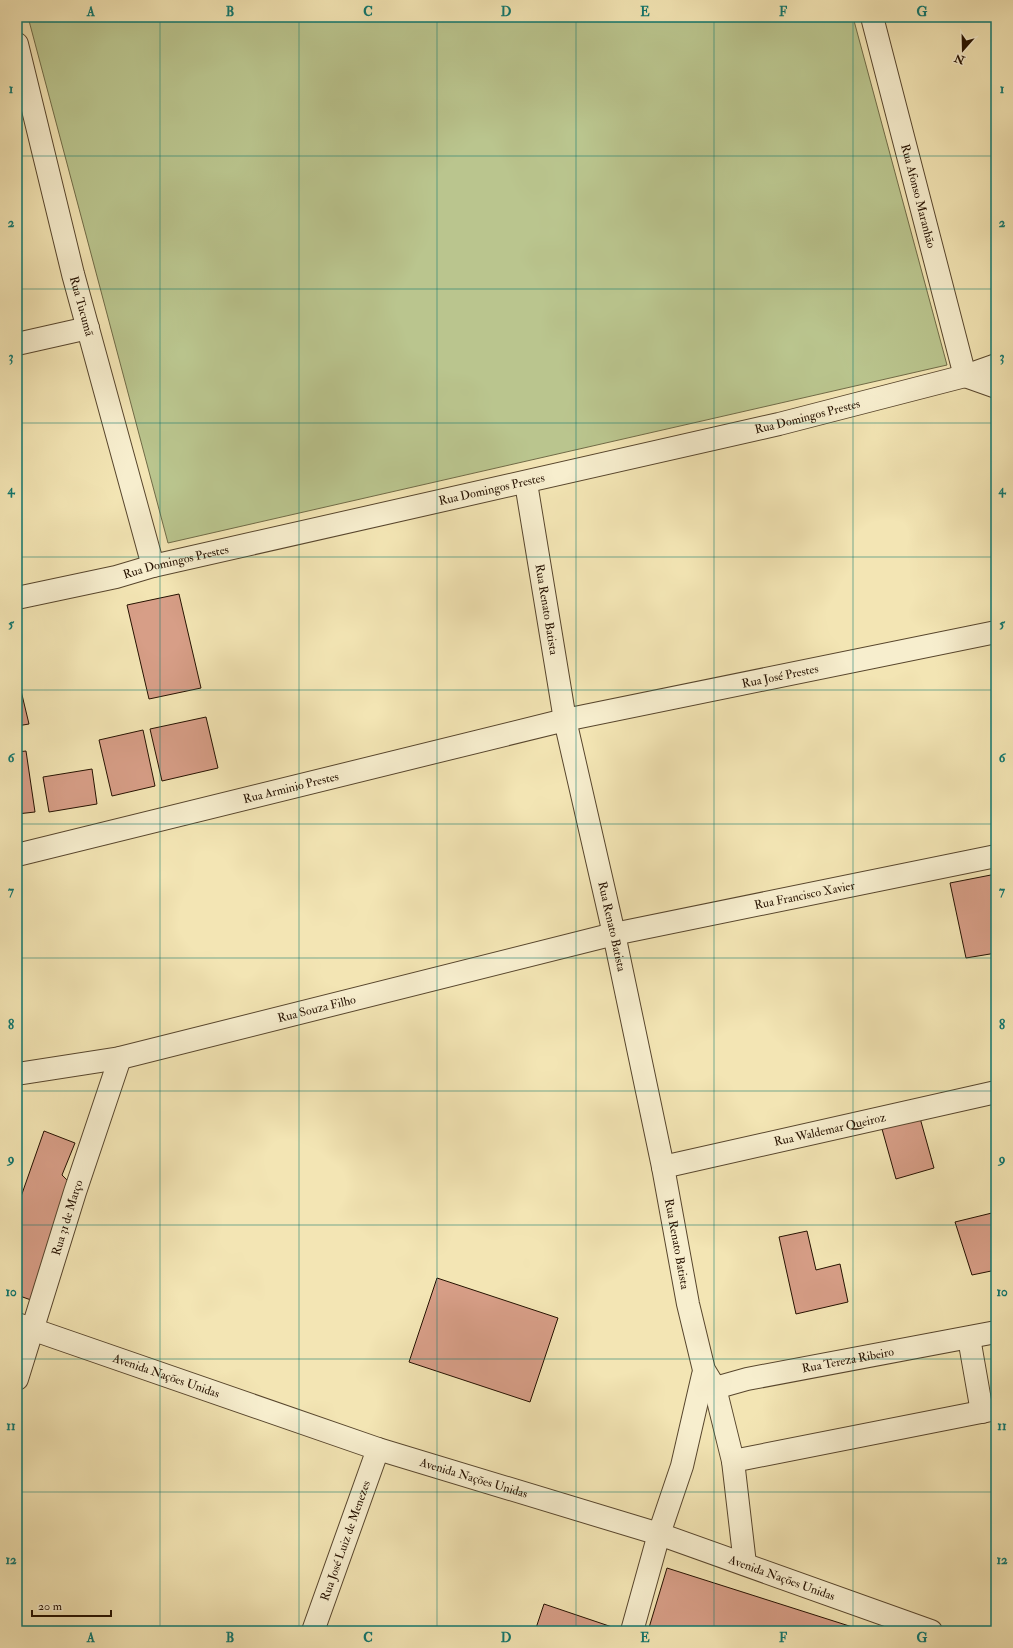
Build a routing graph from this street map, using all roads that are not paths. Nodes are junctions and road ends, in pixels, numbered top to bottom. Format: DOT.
graph roads {
  1 [pos="872,17"];
  2 [pos="17,44"];
  3 [pos="88,328"];
  4 [pos="17,344"];
  5 [pos="996,365"];
  6 [pos="965,376"];
  7 [pos="996,387"];
  8 [pos="526,482"];
  9 [pos="153,566"];
  10 [pos="17,598"];
  11 [pos="996,632"];
  12 [pos="565,720"];
  13 [pos="17,855"];
  14 [pos="996,856"];
  15 [pos="614,934"];
  16 [pos="120,1058"];
  17 [pos="17,1074"];
  18 [pos="996,1092"];
  19 [pos="663,1167"];
  20 [pos="25,1327"];
  21 [pos="996,1332"];
  22 [pos="969,1338"];
  23 [pos="17,1379"];
  24 [pos="706,1383"];
  25 [pos="989,1411"];
  26 [pos="378,1449"];
  27 [pos="733,1462"];
  28 [pos="659,1534"];
  29 [pos="745,1564"];
  30 [pos="313,1631"];
  31 [pos="632,1631"];
  32 [pos="931,1631"];
  1 -- 6 [label="street, Rua Afonso Maranhão"];
  2 -- 3 [label="street, Rua Tucumã"];
  3 -- 4 [label="street"];
  3 -- 9 [label="street, Rua Tucumã"];
  5 -- 6 [label="street, Rua Domingos Prestes"];
  6 -- 7 [label="street"];
  6 -- 8 [label="street, Rua Domingos Prestes"];
  8 -- 9 [label="street, Rua Domingos Prestes"];
  8 -- 12 [label="street, Rua Renato Batista"];
  9 -- 10 [label="street, Rua Domingos Prestes"];
  11 -- 12 [label="street, Rua José Prestes"];
  12 -- 13 [label="street, Rua Arminio Prestes"];
  12 -- 15 [label="street, Rua Renato Batista"];
  14 -- 15 [label="street, Rua Francisco Xavier"];
  15 -- 16 [label="street, Rua Souza Filho"];
  15 -- 19 [label="street, Rua Renato Batista"];
  16 -- 17 [label="street, Rua Souza Filho"];
  16 -- 20 [label="street, Rua 31 de Março"];
  18 -- 19 [label="street, Rua Waldemar Queiroz"];
  19 -- 24 [label="street, Rua Renato Batista"];
  20 -- 23 [label="street, Rua 31 de Março"];
  20 -- 26 [label="street, Avenida Nações Unidas"];
  21 -- 22 [label="street, Rua Tereza Ribeiro"];
  22 -- 24 [label="street, Rua Tereza Ribeiro"];
  22 -- 25 [label="street"];
  24 -- 27 [label="street, Rua Renato Batista"];
  24 -- 28 [label="street, Rua Renato Batista"];
  25 -- 27 [label="street"];
  26 -- 28 [label="street, Avenida Nações Unidas"];
  26 -- 30 [label="street, Rua José Luiz de Menezes"];
  27 -- 29 [label="street, Rua Renato Batista"];
  28 -- 29 [label="street, Avenida Nações Unidas"];
  28 -- 31 [label="street, Rua Renato Batista"];
  29 -- 32 [label="street, Avenida Nações Unidas"];
}
